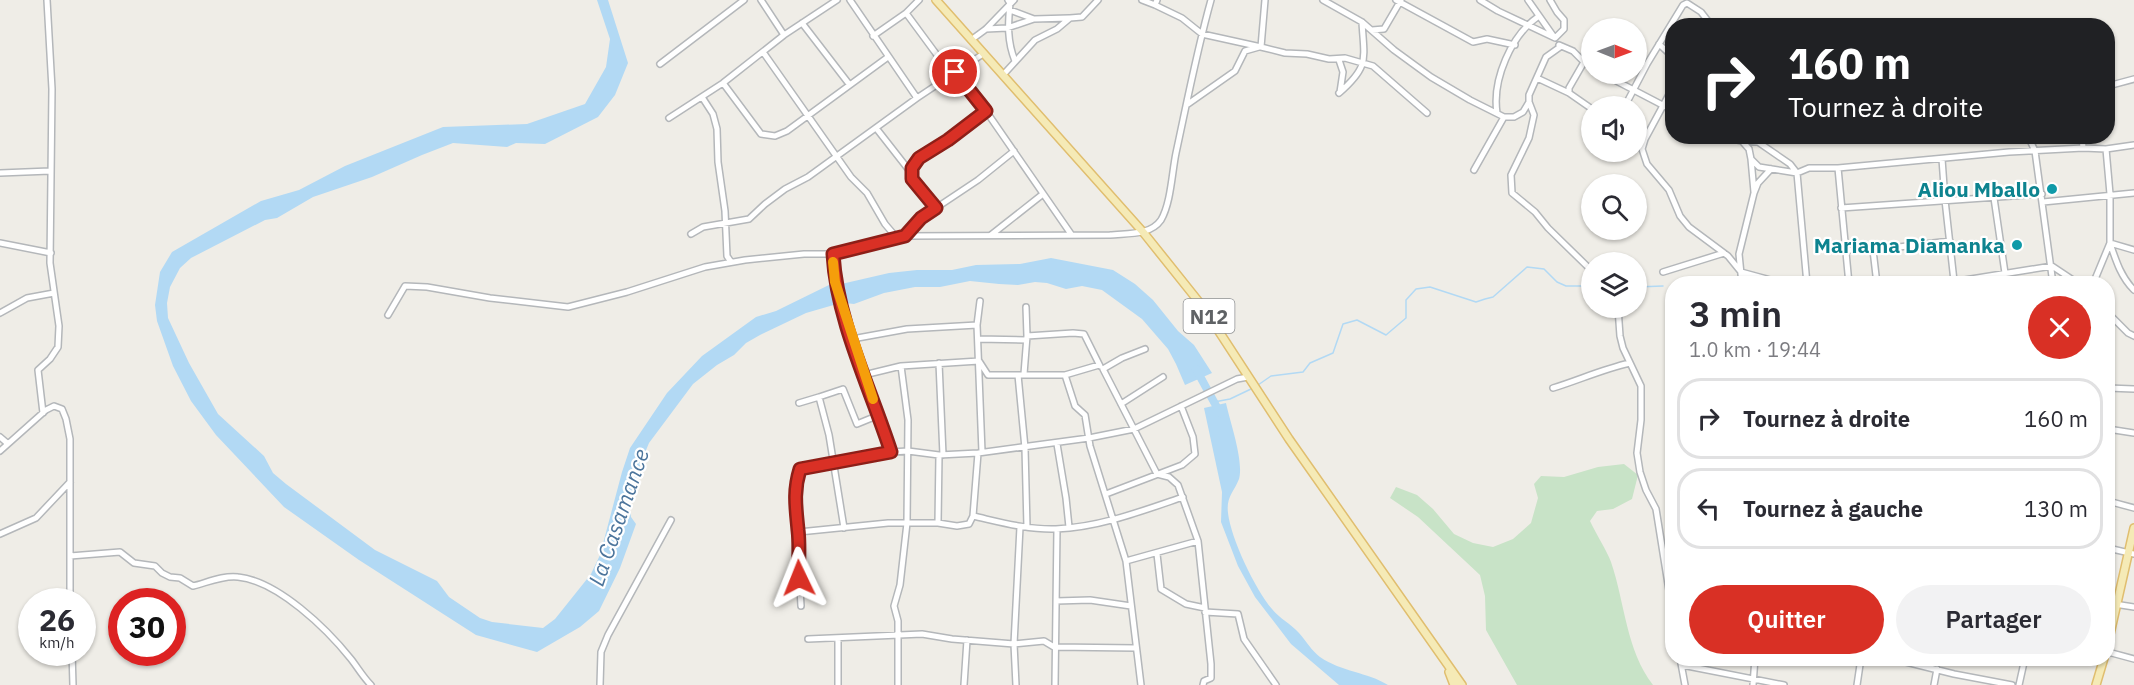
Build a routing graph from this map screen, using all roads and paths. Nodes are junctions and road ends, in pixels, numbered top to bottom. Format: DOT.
graph roads {
  1 [pos="46,0"];
  2 [pos="744,0"];
  3 [pos="761,0"];
  4 [pos="837,0"];
  5 [pos="849,0"];
  6 [pos="919,0"];
  7 [pos="936,0"];
  8 [pos="1098,0"];
  9 [pos="1142,0"];
  10 [pos="1211,0"];
  11 [pos="1265,0"];
  12 [pos="1323,0"];
  13 [pos="1480,0"];
  14 [pos="1528,0"];
  15 [pos="1551,0"];
  16 [pos="1399,1"];
  17 [pos="1010,3"];
  18 [pos="1156,3"];
  19 [pos="906,13"];
  20 [pos="1539,16"];
  21 [pos="1070,18"];
  22 [pos="1675,18"];
  23 [pos="1706,18"];
  24 [pos="1034,19"];
  25 [pos="1362,22"];
  26 [pos="801,23"];
  27 [pos="1527,24"];
  28 [pos="1007,28"];
  29 [pos="986,29"];
  30 [pos="1372,30"];
  31 [pos="1202,34"];
  32 [pos="1665,34"];
  33 [pos="784,35"];
  34 [pos="873,36"];
  35 [pos="1555,38"];
  36 [pos="971,40"];
  37 [pos="1659,44"];
  38 [pos="1515,45"];
  39 [pos="1260,46"];
  40 [pos="1560,47"];
  41 [pos="1665,50"];
  42 [pos="763,52"];
  43 [pos="983,54"];
  44 [pos="888,57"];
  45 [pos="1581,59"];
  46 [pos="1339,60"];
  47 [pos="1015,61"];
  48 [pos="1363,63"];
  49 [pos="660,64"];
  50 [pos="1581,67"];
  51 [pos="953,73"];
  52 [pos="1003,75"];
  53 [pos="1537,78"];
  54 [pos="2134,79"];
  55 [pos="723,82"];
  56 [pos="849,84"];
  57 [pos="1622,84"];
  58 [pos="2115,84"];
  59 [pos="1632,90"];
  60 [pos="1569,93"];
  61 [pos="1629,96"];
  62 [pos="702,98"];
  63 [pos="917,98"];
  64 [pos="1581,101"];
  65 [pos="1529,102"];
  66 [pos="1188,104"];
  67 [pos="1665,105"];
  68 [pos="986,111"];
  69 [pos="1427,113"];
  70 [pos="1497,113"];
  71 [pos="807,115"];
  72 [pos="1504,117"];
  73 [pos="669,118"];
  74 [pos="876,128"];
  75 [pos="1745,144"];
  76 [pos="1761,144"];
  77 [pos="2032,144"];
  78 [pos="2083,144"];
  79 [pos="2134,145"];
  80 [pos="2083,148"];
  81 [pos="2106,149"];
  82 [pos="1014,151"];
  83 [pos="2035,151"];
  84 [pos="837,156"];
  85 [pos="1751,159"];
  86 [pos="1942,159"];
  87 [pos="1838,168"];
  88 [pos="1771,169"];
  89 [pos="1474,170"];
  90 [pos="50,171"];
  91 [pos="0,173"];
  92 [pos="1797,173"];
  93 [pos="912,174"];
  94 [pos="1755,193"];
  95 [pos="2134,193"];
  96 [pos="1043,194"];
  97 [pos="2042,194"];
  98 [pos="2110,194"];
  99 [pos="1994,198"];
  100 [pos="1945,200"];
  101 [pos="2043,202"];
  102 [pos="936,208"];
  103 [pos="1841,208"];
  104 [pos="726,223"];
  105 [pos="1143,232"];
  106 [pos="691,234"];
  107 [pos="991,234"];
  108 [pos="1071,234"];
  109 [pos="905,236"];
  110 [pos="897,238"];
  111 [pos="1950,242"];
  112 [pos="0,243"];
  113 [pos="2110,243"];
  114 [pos="1845,250"];
  115 [pos="1873,250"];
  116 [pos="2134,250"];
  117 [pos="51,253"];
  118 [pos="1724,253"];
  119 [pos="833,254"];
  120 [pos="727,256"];
  121 [pos="1581,260"];
  122 [pos="731,262"];
  123 [pos="722,264"];
  124 [pos="2052,266"];
  125 [pos="1663,272"];
  126 [pos="1740,272"];
  127 [pos="2005,273"];
  128 [pos="1741,276"];
  129 [pos="1755,276"];
  130 [pos="1806,276"];
  131 [pos="1848,276"];
  132 [pos="1876,276"];
  133 [pos="1953,276"];
  134 [pos="1986,276"];
  135 [pos="2053,276"];
  136 [pos="2067,276"];
  137 [pos="2096,276"];
  138 [pos="2134,290"];
  139 [pos="54,293"];
  140 [pos="980,301"];
  141 [pos="1026,308"];
  142 [pos="0,313"];
  143 [pos="388,315"];
  144 [pos="1619,318"];
  145 [pos="2115,321"];
  146 [pos="977,326"];
  147 [pos="2134,336"];
  148 [pos="1026,338"];
  149 [pos="852,339"];
  150 [pos="978,339"];
  151 [pos="1146,349"];
  152 [pos="979,361"];
  153 [pos="939,363"];
  154 [pos="1630,363"];
  155 [pos="901,366"];
  156 [pos="1101,367"];
  157 [pos="1243,369"];
  158 [pos="864,375"];
  159 [pos="1021,375"];
  160 [pos="1065,375"];
  161 [pos="1163,377"];
  162 [pos="1248,377"];
  163 [pos="1237,379"];
  164 [pos="1553,388"];
  165 [pos="2115,388"];
  166 [pos="2134,389"];
  167 [pos="819,396"];
  168 [pos="799,403"];
  169 [pos="1121,404"];
  170 [pos="1181,406"];
  171 [pos="43,413"];
  172 [pos="879,416"];
  173 [pos="1134,429"];
  174 [pos="2115,430"];
  175 [pos="2134,433"];
  176 [pos="0,437"];
  177 [pos="1089,438"];
  178 [pos="7,443"];
  179 [pos="1057,444"];
  180 [pos="1025,448"];
  181 [pos="0,451"];
  182 [pos="908,451"];
  183 [pos="891,452"];
  184 [pos="980,452"];
  185 [pos="941,455"];
  186 [pos="833,464"];
  187 [pos="1157,474"];
  188 [pos="70,482"];
  189 [pos="1106,494"];
  190 [pos="1183,497"];
  191 [pos="2115,503"];
  192 [pos="2134,508"];
  193 [pos="973,516"];
  194 [pos="671,520"];
  195 [pos="1114,521"];
  196 [pos="907,523"];
  197 [pos="938,523"];
  198 [pos="1024,527"];
  199 [pos="1069,527"];
  200 [pos="844,528"];
  201 [pos="2134,528"];
  202 [pos="1057,529"];
  203 [pos="799,532"];
  204 [pos="0,534"];
  205 [pos="1198,541"];
  206 [pos="2115,550"];
  207 [pos="1665,551"];
  208 [pos="2131,553"];
  209 [pos="1157,554"];
  210 [pos="70,556"];
  211 [pos="1126,561"];
  212 [pos="70,588"];
  213 [pos="1056,601"];
  214 [pos="2117,604"];
  215 [pos="801,606"];
  216 [pos="1131,606"];
  217 [pos="2134,607"];
  218 [pos="1205,610"];
  219 [pos="2115,613"];
  220 [pos="898,635"];
  221 [pos="808,639"];
  222 [pos="838,639"];
  223 [pos="967,640"];
  224 [pos="1014,644"];
  225 [pos="1054,647"];
  226 [pos="1136,648"];
  227 [pos="2115,654"];
  228 [pos="2134,659"];
  229 [pos="1444,662"];
  230 [pos="72,666"];
  231 [pos="1682,666"];
  232 [pos="1699,666"];
  233 [pos="1754,666"];
  234 [pos="1860,666"];
  235 [pos="1924,666"];
  236 [pos="2023,666"];
  237 [pos="2102,666"];
  238 [pos="1937,669"];
  239 [pos="1753,678"];
  240 [pos="73,685"];
  241 [pos="371,685"];
  242 [pos="600,685"];
  243 [pos="838,685"];
  244 [pos="898,685"];
  245 [pos="964,685"];
  246 [pos="1016,685"];
  247 [pos="1055,685"];
  248 [pos="1141,685"];
  249 [pos="1203,685"];
  250 [pos="1276,685"];
  251 [pos="1454,685"];
  252 [pos="1462,685"];
  253 [pos="1685,685"];
  254 [pos="1753,685"];
  255 [pos="1784,685"];
  256 [pos="1857,685"];
  257 [pos="1934,685"];
  258 [pos="2012,685"];
  259 [pos="2019,685"];
  260 [pos="2096,685"];
  1 -- 90 [label="street"];
  2 -- 49 [label="street"];
  3 -- 33 [label="street"];
  4 -- 26 [label="street"];
  5 -- 34 [label="street"];
  6 -- 19 [label="street"];
  7 -- 36 [label="main road, N12"];
  8 -- 21 [label="street"];
  9 -- 18 [label="street"];
  10 -- 31 [label="street"];
  11 -- 39 [label="street"];
  12 -- 25 [label="street"];
  13 -- 27 [label="street"];
  14 -- 20 [label="street"];
  15 -- 35 [label="street"];
  16 -- 30 [label="street"];
  16 -- 38 [label="street"];
  17 -- 24 [label="street"];
  17 -- 28 [label="street"];
  17 -- 29 [label="street"];
  18 -- 31 [label="street"];
  19 -- 34 [label="street"];
  19 -- 51 [label="street"];
  20 -- 27 [label="street"];
  20 -- 35 [label="street"];
  21 -- 24 [label="street"];
  21 -- 47 [label="street"];
  22 -- 23 [label="street"];
  24 -- 28 [label="street"];
  25 -- 30 [label="street"];
  25 -- 48 [label="street"];
  26 -- 33 [label="street"];
  26 -- 56 [label="street"];
  27 -- 35 [label="street"];
  27 -- 38 [label="street"];
  28 -- 29 [label="street"];
  28 -- 47 [label="street"];
  29 -- 36 [label="street"];
  30 -- 70 [label="street"];
  31 -- 39 [label="street"];
  31 -- 66 [label="street"];
  32 -- 37 [label="street"];
  33 -- 42 [label="street"];
  34 -- 44 [label="street"];
  35 -- 40 [label="street"];
  36 -- 43 [label="main road, N12"];
  37 -- 41 [label="street"];
  37 -- 59 [label="street"];
  38 -- 70 [label="street"];
  39 -- 46 [label="street"];
  39 -- 66 [label="street"];
  40 -- 45 [label="street"];
  40 -- 53 [label="street"];
  42 -- 55 [label="street"];
  42 -- 71 [label="street"];
  43 -- 51 [label="street"];
  43 -- 52 [label="main road, N12"];
  44 -- 56 [label="street"];
  44 -- 63 [label="street"];
  46 -- 48 [label="street"];
  46 -- 48 [label="street"];
  47 -- 52 [label="street"];
  48 -- 69 [label="street"];
  50 -- 60 [label="street"];
  51 -- 63 [label="street"];
  51 -- 68 [label="street"];
  52 -- 105 [label="main road, N12"];
  53 -- 60 [label="street"];
  53 -- 65 [label="street"];
  54 -- 58 [label="street"];
  55 -- 62 [label="street"];
  55 -- 71 [label="street"];
  56 -- 71 [label="street"];
  57 -- 59 [label="street"];
  59 -- 61 [label="street"];
  59 -- 67 [label="street"];
  60 -- 64 [label="street"];
  62 -- 73 [label="street"];
  62 -- 104 [label="street"];
  63 -- 74 [label="street"];
  65 -- 72 [label="street"];
  65 -- 121 [label="street"];
  66 -- 105 [label="street"];
  67 -- 118 [label="street"];
  68 -- 82 [label="street"];
  68 -- 93 [label="street"];
  70 -- 72 [label="street"];
  71 -- 84 [label="street"];
  72 -- 89 [label="street"];
  74 -- 84 [label="street"];
  74 -- 93 [label="street"];
  75 -- 85 [label="street"];
  76 -- 92 [label="street"];
  77 -- 83 [label="street"];
  78 -- 80 [label="street"];
  79 -- 81 [label="street"];
  80 -- 81 [label="street"];
  80 -- 83 [label="street"];
  81 -- 98 [label="street"];
  82 -- 96 [label="street"];
  82 -- 102 [label="street"];
  83 -- 86 [label="street"];
  83 -- 97 [label="street"];
  84 -- 104 [label="street"];
  84 -- 110 [label="street"];
  85 -- 88 [label="street"];
  85 -- 94 [label="street"];
  86 -- 87 [label="street"];
  86 -- 100 [label="street"];
  87 -- 92 [label="street"];
  87 -- 103 [label="street"];
  88 -- 92 [label="street"];
  88 -- 94 [label="street"];
  90 -- 91 [label="street"];
  90 -- 117 [label="street"];
  92 -- 130 [label="street"];
  93 -- 102 [label="street"];
  94 -- 126 [label="street"];
  95 -- 98 [label="street"];
  96 -- 107 [label="street"];
  96 -- 108 [label="street"];
  97 -- 99 [label="street"];
  97 -- 101 [label="street"];
  98 -- 101 [label="street"];
  98 -- 113 [label="street"];
  99 -- 100 [label="street"];
  99 -- 127 [label="street"];
  100 -- 103 [label="street"];
  100 -- 111 [label="street"];
  101 -- 124 [label="street"];
  102 -- 109 [label="street"];
  103 -- 114 [label="street"];
  104 -- 106 [label="street"];
  104 -- 120 [label="street"];
  105 -- 108 [label="street"];
  105 -- 157 [label="main road, N12"];
  107 -- 108 [label="street"];
  107 -- 109 [label="street"];
  109 -- 110 [label="street"];
  110 -- 119 [label="street"];
  111 -- 115 [label="street"];
  111 -- 133 [label="street"];
  112 -- 117 [label="street"];
  113 -- 116 [label="street"];
  113 -- 137 [label="street"];
  113 -- 138 [label="street"];
  114 -- 115 [label="street"];
  114 -- 131 [label="street"];
  115 -- 132 [label="street"];
  117 -- 139 [label="street"];
  118 -- 125 [label="street"];
  118 -- 126 [label="street"];
  119 -- 122 [label="street"];
  119 -- 149 [label="street"];
  120 -- 122 [label="street"];
  120 -- 123 [label="street"];
  122 -- 123 [label="street"];
  123 -- 143 [label="street"];
  124 -- 127 [label="street"];
  124 -- 135 [label="street"];
  124 -- 136 [label="street"];
  126 -- 128 [label="street"];
  126 -- 129 [label="street"];
  127 -- 134 [label="street"];
  139 -- 142 [label="street"];
  139 -- 171 [label="street"];
  140 -- 146 [label="street"];
  141 -- 148 [label="street"];
  144 -- 154 [label="street"];
  145 -- 147 [label="street"];
  146 -- 149 [label="street"];
  146 -- 150 [label="street"];
  148 -- 150 [label="street"];
  148 -- 156 [label="street"];
  148 -- 159 [label="street"];
  149 -- 158 [label="street"];
  150 -- 152 [label="street"];
  151 -- 156 [label="street"];
  152 -- 153 [label="street"];
  152 -- 159 [label="street"];
  152 -- 184 [label="street"];
  153 -- 155 [label="street"];
  153 -- 185 [label="street"];
  154 -- 164 [label="street"];
  154 -- 207 [label="street"];
  155 -- 158 [label="street"];
  155 -- 182 [label="street"];
  156 -- 160 [label="street"];
  156 -- 169 [label="street"];
  157 -- 162 [label="main road, N12"];
  157 -- 163 [label="street"];
  158 -- 172 [label="street"];
  159 -- 160 [label="street"];
  159 -- 180 [label="street"];
  160 -- 177 [label="street"];
  161 -- 169 [label="street"];
  162 -- 163 [label="street"];
  162 -- 229 [label="main road, N12"];
  163 -- 170 [label="street"];
  165 -- 166 [label="street"];
  167 -- 168 [label="street"];
  167 -- 172 [label="street"];
  167 -- 186 [label="street"];
  169 -- 173 [label="street"];
  170 -- 173 [label="street"];
  170 -- 187 [label="street"];
  171 -- 178 [label="street"];
  171 -- 188 [label="street"];
  172 -- 183 [label="street"];
  173 -- 177 [label="street"];
  173 -- 187 [label="street"];
  174 -- 175 [label="street"];
  176 -- 178 [label="street"];
  177 -- 179 [label="street"];
  177 -- 189 [label="street"];
  178 -- 181 [label="street"];
  179 -- 180 [label="street"];
  179 -- 199 [label="street"];
  180 -- 184 [label="street"];
  180 -- 198 [label="street"];
  182 -- 183 [label="street"];
  182 -- 185 [label="street"];
  182 -- 196 [label="street"];
  183 -- 186 [label="street"];
  184 -- 185 [label="street"];
  184 -- 193 [label="street"];
  185 -- 197 [label="street"];
  186 -- 200 [label="street"];
  186 -- 203 [label="street"];
  187 -- 189 [label="street"];
  187 -- 190 [label="street"];
  188 -- 204 [label="street"];
  188 -- 210 [label="street"];
  189 -- 195 [label="street"];
  190 -- 195 [label="street"];
  190 -- 205 [label="street"];
  191 -- 192 [label="street"];
  193 -- 197 [label="street"];
  193 -- 198 [label="street"];
  194 -- 242 [label="street"];
  195 -- 199 [label="street"];
  195 -- 211 [label="street"];
  196 -- 197 [label="street"];
  196 -- 200 [label="street"];
  196 -- 220 [label="street"];
  198 -- 202 [label="street"];
  198 -- 224 [label="street"];
  199 -- 202 [label="street"];
  200 -- 203 [label="street"];
  201 -- 208 [label="main road"];
  202 -- 213 [label="street"];
  203 -- 215 [label="street"];
  205 -- 209 [label="street"];
  205 -- 218 [label="street"];
  206 -- 208 [label="street"];
  208 -- 214 [label="main road"];
  209 -- 211 [label="street"];
  209 -- 218 [label="street"];
  210 -- 212 [label="street"];
  210 -- 241 [label="street"];
  211 -- 216 [label="street"];
  213 -- 216 [label="street"];
  213 -- 225 [label="street"];
  214 -- 217 [label="street"];
  214 -- 219 [label="main road"];
  216 -- 226 [label="street"];
  218 -- 249 [label="street"];
  218 -- 250 [label="street"];
  220 -- 222 [label="street"];
  220 -- 223 [label="street"];
  220 -- 244 [label="street"];
  221 -- 222 [label="street"];
  222 -- 243 [label="street"];
  223 -- 224 [label="street"];
  223 -- 245 [label="street"];
  224 -- 225 [label="street"];
  224 -- 246 [label="street"];
  225 -- 226 [label="street"];
  225 -- 247 [label="street"];
  226 -- 248 [label="street"];
  227 -- 228 [label="street"];
  229 -- 251 [label="main road"];
  229 -- 252 [label="main road"];
  230 -- 240 [label="street"];
  231 -- 253 [label="street"];
  232 -- 239 [label="street"];
  233 -- 239 [label="street"];
  234 -- 256 [label="street"];
  235 -- 238 [label="street"];
  236 -- 259 [label="street"];
  237 -- 260 [label="main road"];
  238 -- 257 [label="street"];
  238 -- 258 [label="street"];
  239 -- 254 [label="street"];
  239 -- 255 [label="street"];
}
